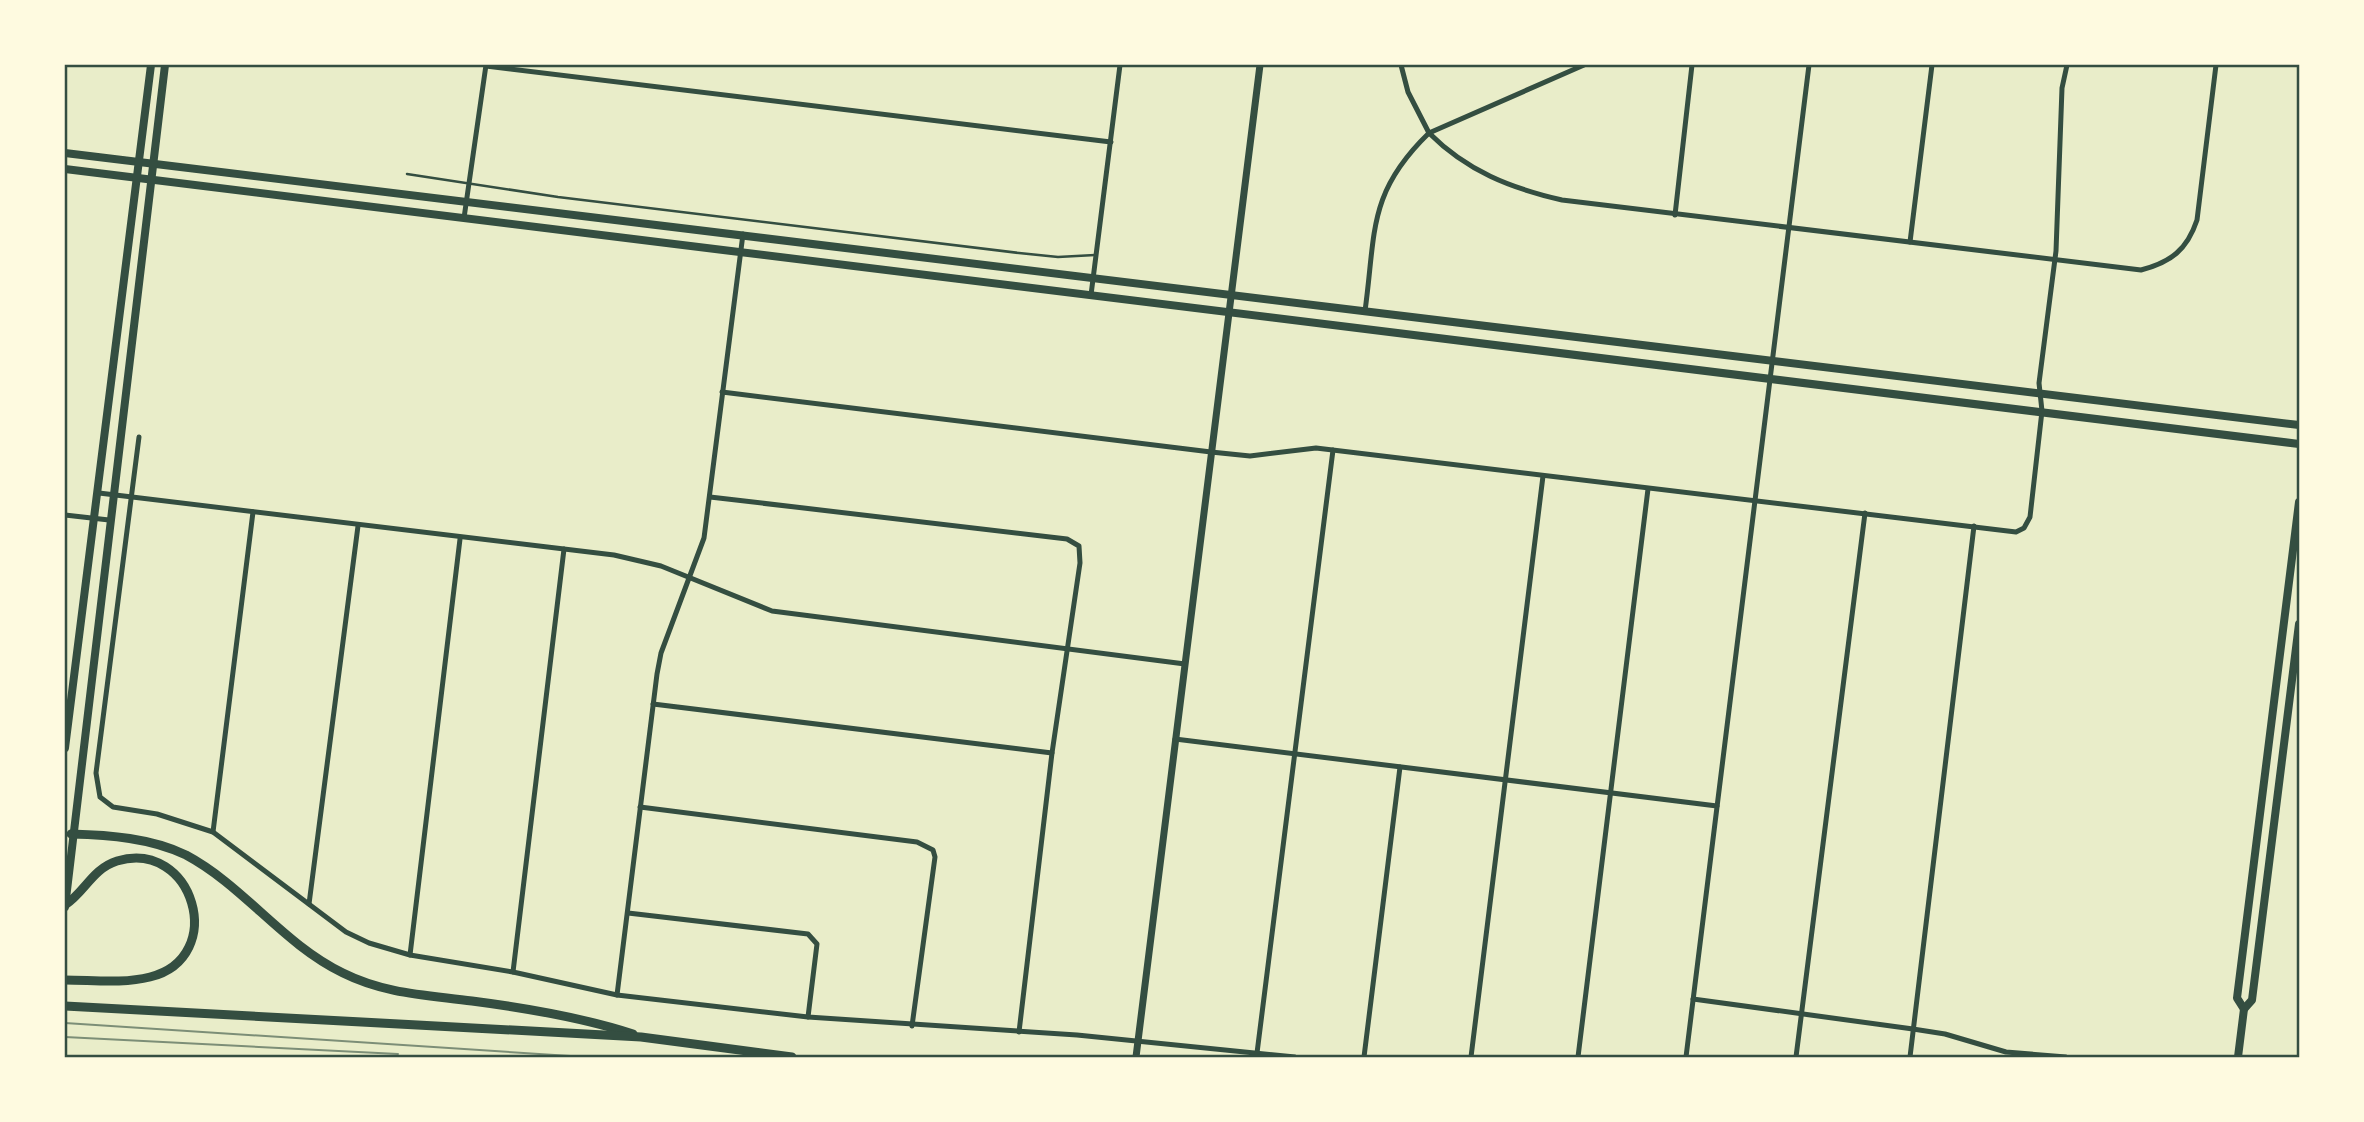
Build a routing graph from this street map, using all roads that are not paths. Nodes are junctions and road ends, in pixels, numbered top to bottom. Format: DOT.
graph roads {
  1 [pos="151,65"];
  2 [pos="164,65"];
  3 [pos="486,65"];
  4 [pos="1120,65"];
  5 [pos="1260,65"];
  6 [pos="1401,65"];
  7 [pos="1584,65"];
  8 [pos="1692,65"];
  9 [pos="1809,65"];
  10 [pos="1932,65"];
  11 [pos="2067,65"];
  12 [pos="2216,65"];
  13 [pos="1429,133"];
  14 [pos="1111,142"];
  15 [pos="65,153"];
  16 [pos="138,161"];
  17 [pos="153,163"];
  18 [pos="65,169"];
  19 [pos="407,174"];
  20 [pos="137,178"];
  21 [pos="151,180"];
  22 [pos="470,182"];
  23 [pos="467,201"];
  24 [pos="1675,215"];
  25 [pos="464,218"];
  26 [pos="1791,229"];
  27 [pos="743,234"];
  28 [pos="1910,242"];
  29 [pos="741,252"];
  30 [pos="1098,255"];
  31 [pos="2055,261"];
  32 [pos="1094,278"];
  33 [pos="1091,295"];
  34 [pos="1231,295"];
  35 [pos="1228,311"];
  36 [pos="1365,311"];
  37 [pos="1773,360"];
  38 [pos="1771,377"];
  39 [pos="722,392"];
  40 [pos="2039,392"];
  41 [pos="2042,411"];
  42 [pos="2299,425"];
  43 [pos="139,437"];
  44 [pos="2299,444"];
  45 [pos="1333,450"];
  46 [pos="1211,452"];
  47 [pos="1543,477"];
  48 [pos="1648,489"];
  49 [pos="99,493"];
  50 [pos="112,495"];
  51 [pos="132,497"];
  52 [pos="710,497"];
  53 [pos="1756,500"];
  54 [pos="2299,502"];
  55 [pos="253,512"];
  56 [pos="1865,513"];
  57 [pos="65,515"];
  58 [pos="95,519"];
  59 [pos="109,520"];
  60 [pos="358,526"];
  61 [pos="1974,527"];
  62 [pos="460,539"];
  63 [pos="564,549"];
  64 [pos="690,579"];
  65 [pos="2299,624"];
  66 [pos="1066,650"];
  67 [pos="1185,664"];
  68 [pos="653,704"];
  69 [pos="1175,739"];
  70 [pos="65,748"];
  71 [pos="1052,753"];
  72 [pos="1295,754"];
  73 [pos="1400,767"];
  74 [pos="1505,780"];
  75 [pos="1611,793"];
  76 [pos="1717,806"];
  77 [pos="640,807"];
  78 [pos="212,832"];
  79 [pos="68,835"];
  80 [pos="309,905"];
  81 [pos="65,906"];
  82 [pos="628,913"];
  83 [pos="410,955"];
  84 [pos="513,972"];
  85 [pos="65,980"];
  86 [pos="617,995"];
  87 [pos="1693,999"];
  88 [pos="65,1006"];
  89 [pos="2244,1009"];
  90 [pos="1801,1014"];
  91 [pos="808,1017"];
  92 [pos="912,1026"];
  93 [pos="1913,1028"];
  94 [pos="1019,1032"];
  95 [pos="642,1037"];
  96 [pos="1138,1041"];
  97 [pos="1257,1053"];
  98 [pos="792,1057"];
  99 [pos="1136,1057"];
  100 [pos="1295,1057"];
  101 [pos="1364,1057"];
  102 [pos="1471,1057"];
  103 [pos="1578,1057"];
  104 [pos="1686,1057"];
  105 [pos="1796,1057"];
  106 [pos="1910,1057"];
  107 [pos="2066,1057"];
  108 [pos="2238,1057"];
  1 -- 16 [label="main road"];
  2 -- 17 [label="main road"];
  3 -- 14 [label="street"];
  3 -- 22 [label="street"];
  4 -- 14 [label="street"];
  5 -- 34 [label="main road"];
  6 -- 13 [label="street"];
  7 -- 13 [label="street"];
  8 -- 24 [label="street"];
  9 -- 26 [label="street"];
  10 -- 28 [label="street"];
  11 -- 31 [label="street"];
  12 -- 31 [label="street"];
  13 -- 24 [label="street"];
  13 -- 36 [label="street"];
  14 -- 30 [label="street"];
  15 -- 16 [label="main road"];
  16 -- 17 [label="main road"];
  16 -- 20 [label="main road"];
  17 -- 21 [label="main road"];
  17 -- 23 [label="main road"];
  18 -- 20 [label="main road"];
  19 -- 22 [label="lane"];
  20 -- 21 [label="main road"];
  20 -- 49 [label="main road"];
  21 -- 25 [label="main road"];
  21 -- 50 [label="main road"];
  22 -- 23 [label="street"];
  22 -- 30 [label="lane"];
  23 -- 25 [label="street"];
  23 -- 27 [label="main road"];
  24 -- 26 [label="street"];
  25 -- 29 [label="main road"];
  26 -- 28 [label="street"];
  26 -- 37 [label="street"];
  27 -- 29 [label="street"];
  27 -- 32 [label="main road"];
  28 -- 31 [label="street"];
  29 -- 33 [label="main road"];
  29 -- 39 [label="street"];
  30 -- 32 [label="street"];
  31 -- 40 [label="street"];
  32 -- 33 [label="street"];
  32 -- 34 [label="main road"];
  33 -- 35 [label="main road"];
  34 -- 35 [label="main road"];
  34 -- 36 [label="main road"];
  35 -- 38 [label="main road"];
  35 -- 46 [label="main road"];
  36 -- 37 [label="main road"];
  37 -- 38 [label="street"];
  37 -- 40 [label="main road"];
  38 -- 41 [label="main road"];
  38 -- 53 [label="street"];
  39 -- 46 [label="street"];
  39 -- 52 [label="street"];
  40 -- 41 [label="street"];
  40 -- 42 [label="main road"];
  41 -- 44 [label="main road"];
  41 -- 61 [label="street"];
  43 -- 51 [label="street"];
  45 -- 46 [label="street"];
  45 -- 47 [label="street"];
  45 -- 72 [label="street"];
  46 -- 67 [label="main road"];
  47 -- 48 [label="street"];
  47 -- 74 [label="street"];
  48 -- 53 [label="street"];
  48 -- 75 [label="street"];
  49 -- 50 [label="street"];
  49 -- 58 [label="main road"];
  50 -- 51 [label="street"];
  50 -- 59 [label="main road"];
  51 -- 55 [label="street"];
  51 -- 78 [label="street"];
  52 -- 64 [label="street"];
  52 -- 66 [label="street"];
  53 -- 56 [label="street"];
  53 -- 76 [label="street"];
  54 -- 89 [label="main road"];
  55 -- 60 [label="street"];
  55 -- 78 [label="street"];
  56 -- 61 [label="street"];
  56 -- 90 [label="street"];
  57 -- 58 [label="street"];
  58 -- 59 [label="street"];
  58 -- 70 [label="main road"];
  59 -- 79 [label="main road"];
  60 -- 62 [label="street"];
  60 -- 80 [label="street"];
  61 -- 93 [label="street"];
  62 -- 63 [label="street"];
  62 -- 83 [label="street"];
  63 -- 64 [label="street"];
  63 -- 84 [label="street"];
  64 -- 66 [label="street"];
  64 -- 68 [label="street"];
  65 -- 89 [label="main road"];
  66 -- 67 [label="street"];
  66 -- 71 [label="street"];
  67 -- 69 [label="main road"];
  68 -- 71 [label="street"];
  68 -- 77 [label="street"];
  69 -- 72 [label="street"];
  69 -- 96 [label="main road"];
  71 -- 94 [label="street"];
  72 -- 73 [label="street"];
  72 -- 97 [label="street"];
  73 -- 74 [label="street"];
  73 -- 101 [label="street"];
  74 -- 75 [label="street"];
  74 -- 102 [label="street"];
  75 -- 76 [label="street"];
  75 -- 103 [label="street"];
  76 -- 87 [label="street"];
  77 -- 82 [label="street"];
  77 -- 92 [label="street"];
  78 -- 80 [label="street"];
  79 -- 81 [label="main road"];
  79 -- 95 [label="highway"];
  80 -- 83 [label="street"];
  81 -- 85 [label="highway"];
  82 -- 86 [label="street"];
  82 -- 91 [label="street"];
  83 -- 84 [label="street"];
  84 -- 86 [label="street"];
  86 -- 91 [label="street"];
  87 -- 90 [label="street"];
  87 -- 104 [label="street"];
  88 -- 95 [label="highway"];
  89 -- 108 [label="main road"];
  90 -- 93 [label="street"];
  90 -- 105 [label="street"];
  91 -- 92 [label="street"];
  92 -- 94 [label="street"];
  93 -- 106 [label="street"];
  93 -- 107 [label="street"];
  94 -- 96 [label="street"];
  95 -- 98 [label="highway"];
  96 -- 97 [label="street"];
  96 -- 99 [label="main road"];
  97 -- 100 [label="street"];
}
